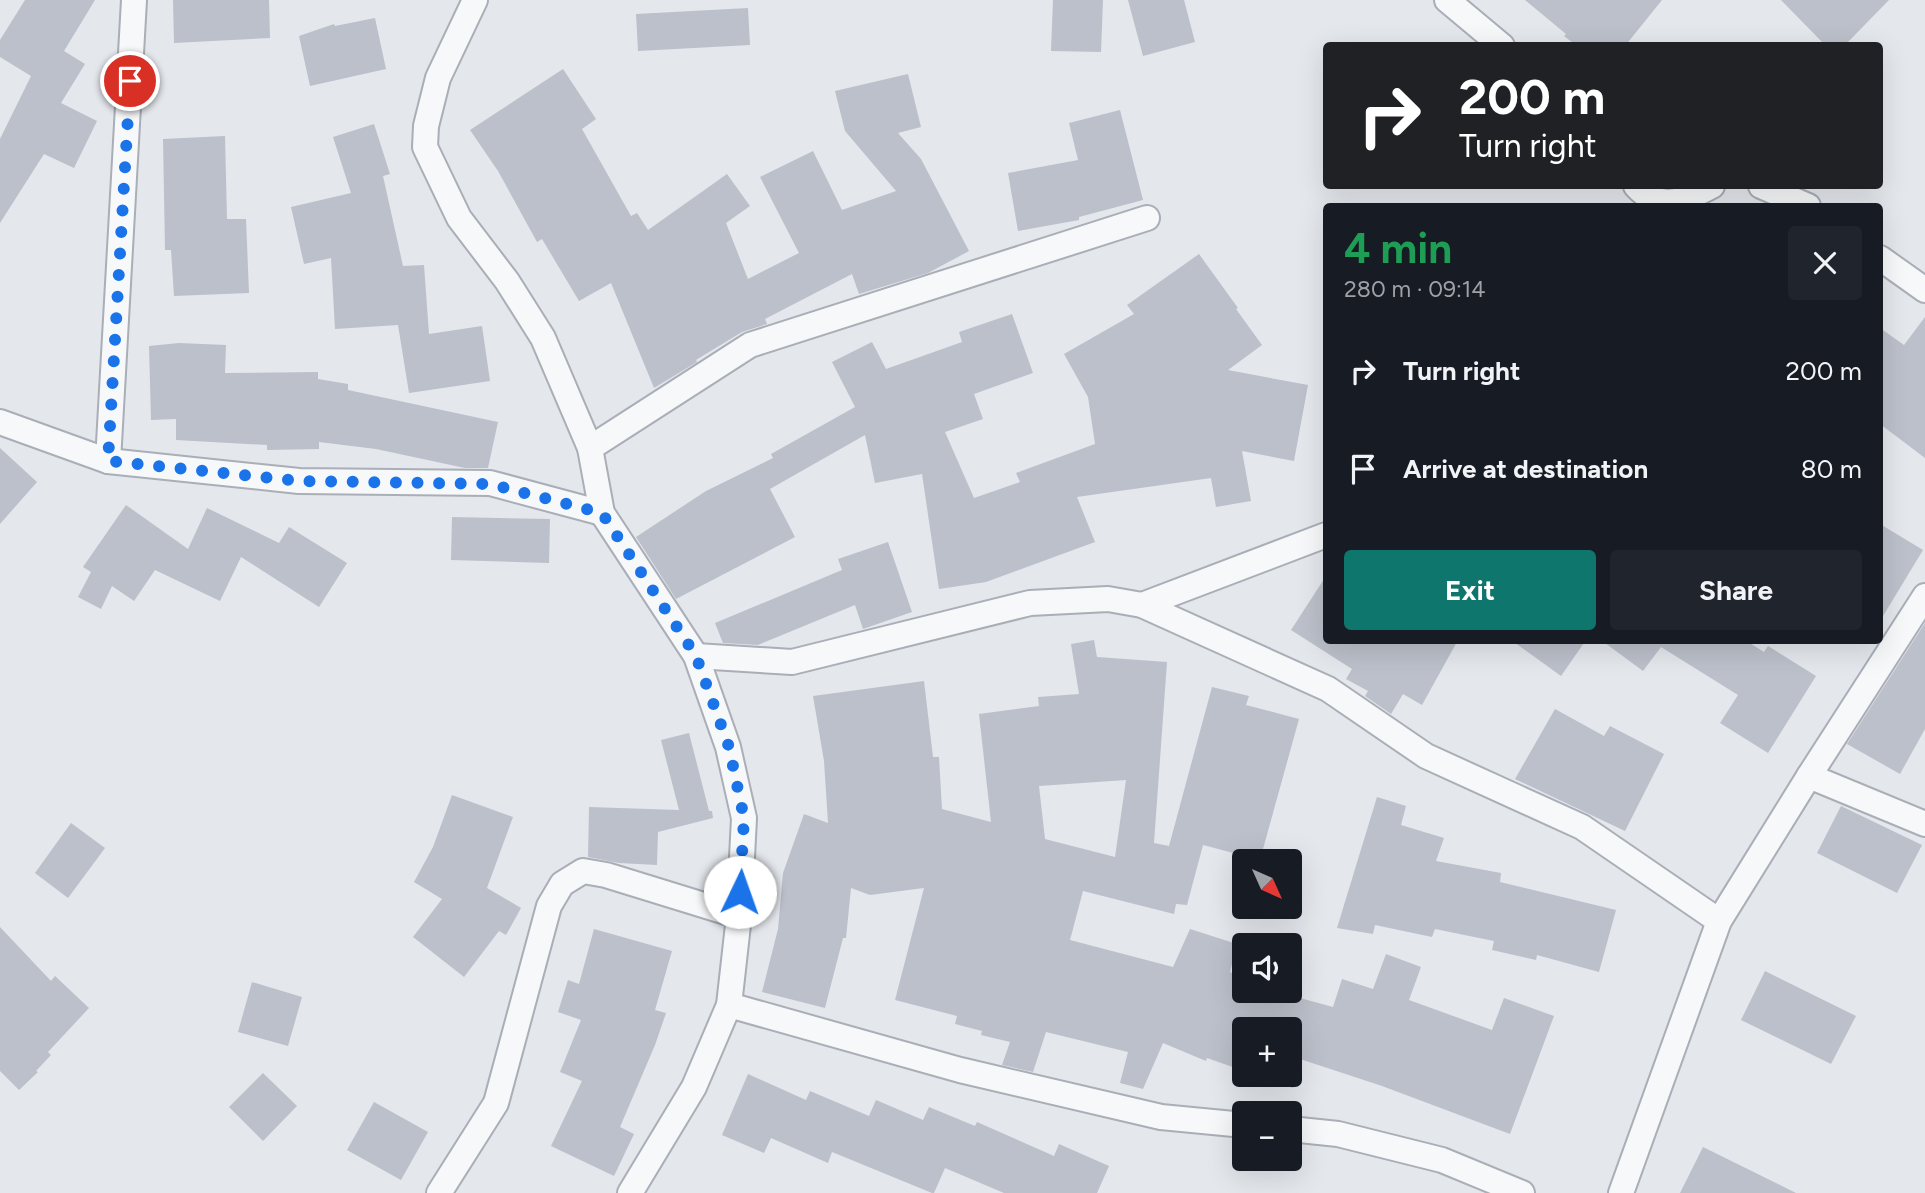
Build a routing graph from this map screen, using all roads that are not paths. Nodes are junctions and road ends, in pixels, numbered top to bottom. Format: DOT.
graph roads {
  1 [pos="134,0"];
  2 [pos="475,0"];
  3 [pos="1447,0"];
  4 [pos="1497,42"];
  5 [pos="1706,189"];
  6 [pos="1768,189"];
  7 [pos="1642,196"];
  8 [pos="1678,203"];
  9 [pos="1678,203"];
  10 [pos="1801,203"];
  11 [pos="1147,218"];
  12 [pos="1883,260"];
  13 [pos="1925,290"];
  14 [pos="0,422"];
  15 [pos="590,448"];
  16 [pos="108,461"];
  17 [pos="602,513"];
  18 [pos="1323,536"];
  19 [pos="1925,596"];
  20 [pos="1142,605"];
  21 [pos="696,656"];
  22 [pos="1809,776"];
  23 [pos="1925,824"];
  24 [pos="739,916"];
  25 [pos="1719,920"];
  26 [pos="729,1005"];
  27 [pos="1232,1124"];
  28 [pos="1302,1130"];
  29 [pos="439,1193"];
  30 [pos="630,1193"];
  31 [pos="1522,1193"];
  32 [pos="1621,1193"];
  1 -- 16 [label="street"];
  2 -- 15 [label="street"];
  3 -- 4 [label="street"];
  5 -- 8 [label="street"];
  6 -- 10 [label="street"];
  7 -- 9 [label="street"];
  11 -- 15 [label="street"];
  12 -- 13 [label="street"];
  14 -- 16 [label="street"];
  15 -- 17 [label="street"];
  16 -- 17 [label="street"];
  17 -- 21 [label="street"];
  18 -- 20 [label="street"];
  19 -- 22 [label="street"];
  20 -- 21 [label="street"];
  20 -- 25 [label="street"];
  21 -- 24 [label="street"];
  22 -- 23 [label="street"];
  22 -- 25 [label="street"];
  24 -- 26 [label="street"];
  24 -- 29 [label="street"];
  25 -- 32 [label="street"];
  26 -- 27 [label="street"];
  26 -- 30 [label="street"];
  28 -- 31 [label="street"];
}
